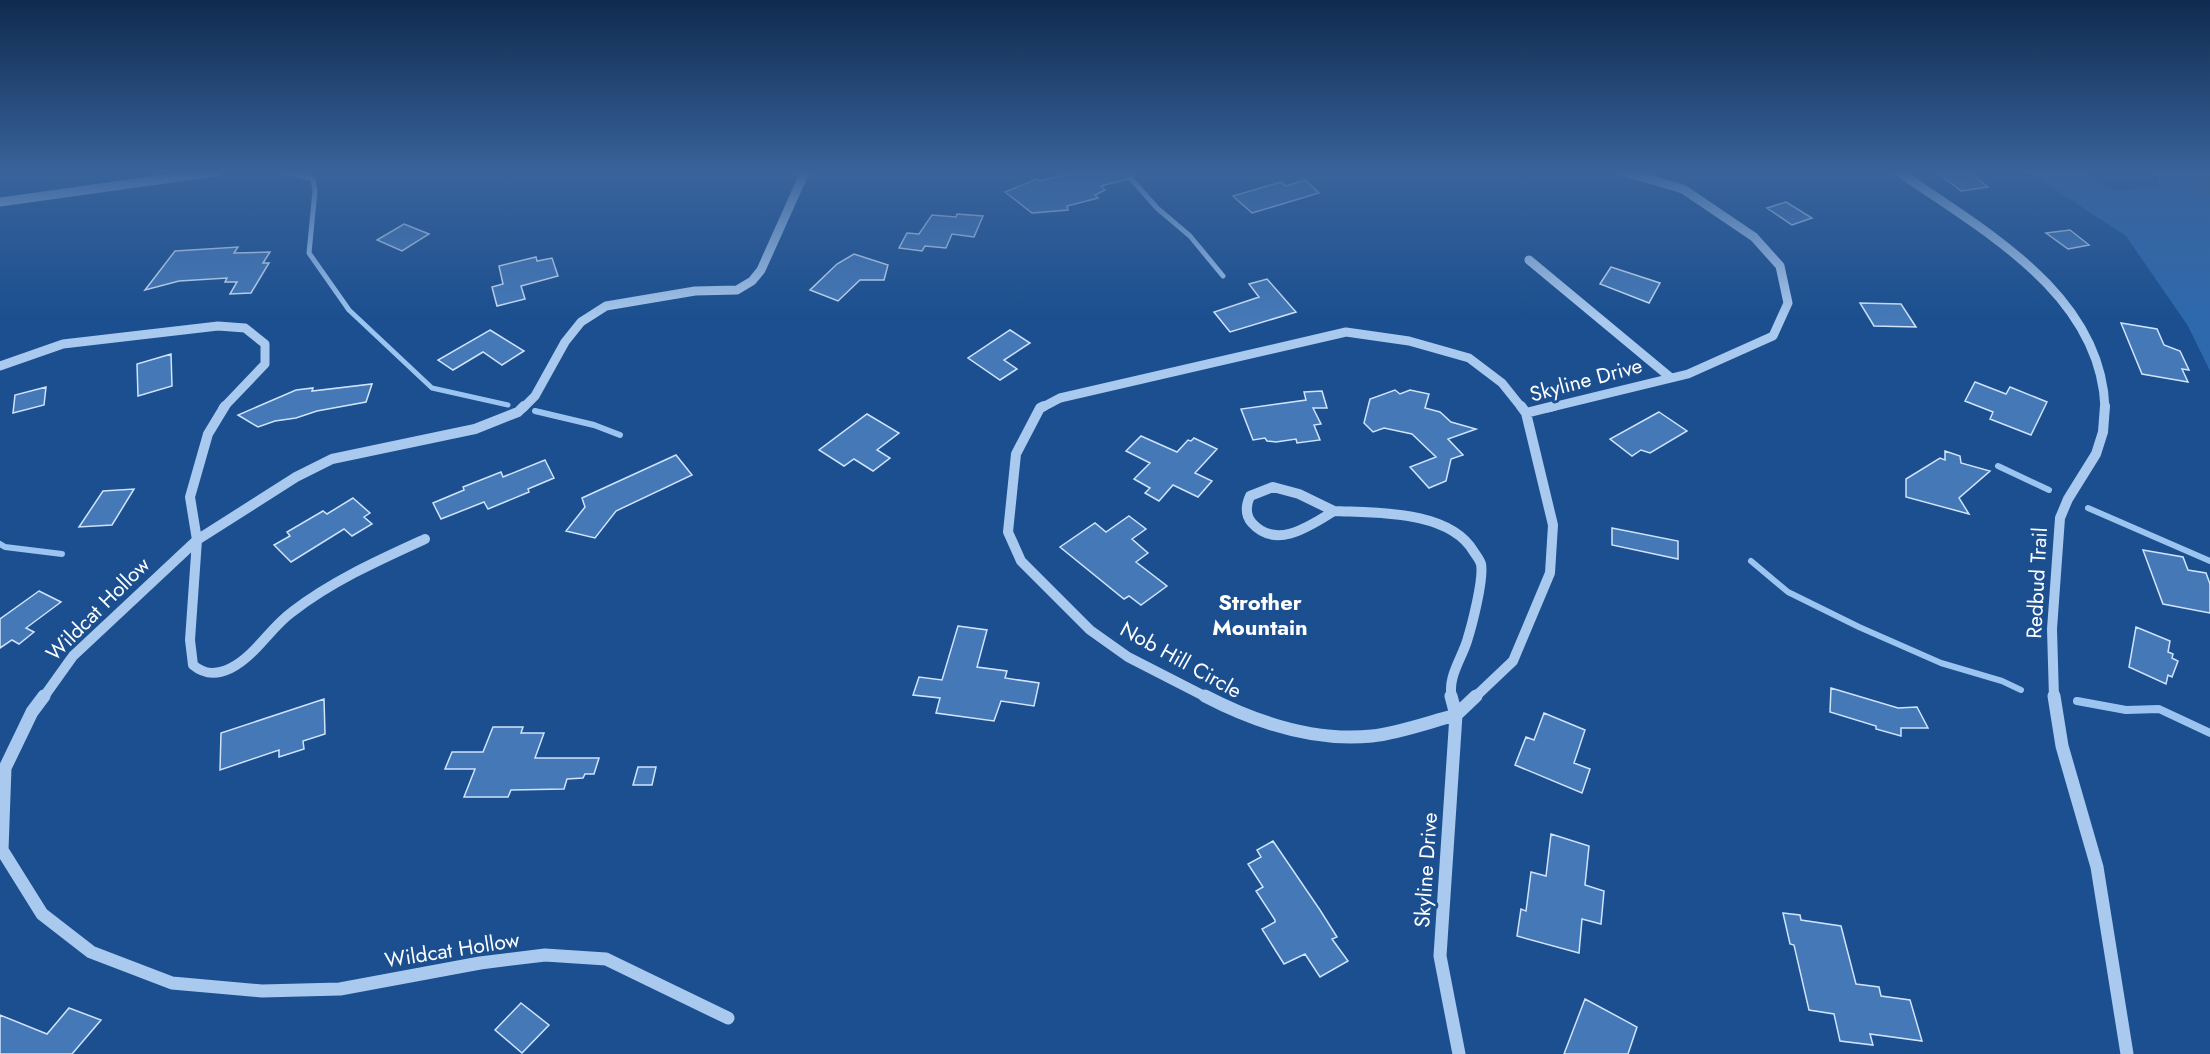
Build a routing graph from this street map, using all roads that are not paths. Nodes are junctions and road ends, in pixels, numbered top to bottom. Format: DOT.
graph roads {
  1 [pos="783,221"];
  2 [pos="1731,221"];
  3 [pos="1968,221"];
  4 [pos="1529,260"];
  5 [pos="0,366"];
  6 [pos="1671,378"];
  7 [pos="1526,413"];
  8 [pos="1334,511"];
  9 [pos="424,539"];
  10 [pos="197,540"];
  11 [pos="1456,715"];
  12 [pos="728,1018"];
  13 [pos="1459,1054"];
  14 [pos="2127,1054"];
  1 -- 10 [label="street, Wildcat Hollow"];
  2 -- 6 [label="street, Skyline Drive"];
  3 -- 14 [label="street, Redbud Trail"];
  4 -- 6 [label="street"];
  5 -- 10 [label="street"];
  6 -- 7 [label="street, Skyline Drive"];
  7 -- 11 [label="street, Skyline Drive"];
  7 -- 11 [label="street, Nob Hill Circle"];
  8 -- 8 [label="street"];
  8 -- 11 [label="street"];
  9 -- 10 [label="street"];
  10 -- 12 [label="street, Wildcat Hollow"];
  11 -- 13 [label="street, Skyline Drive"];
}
